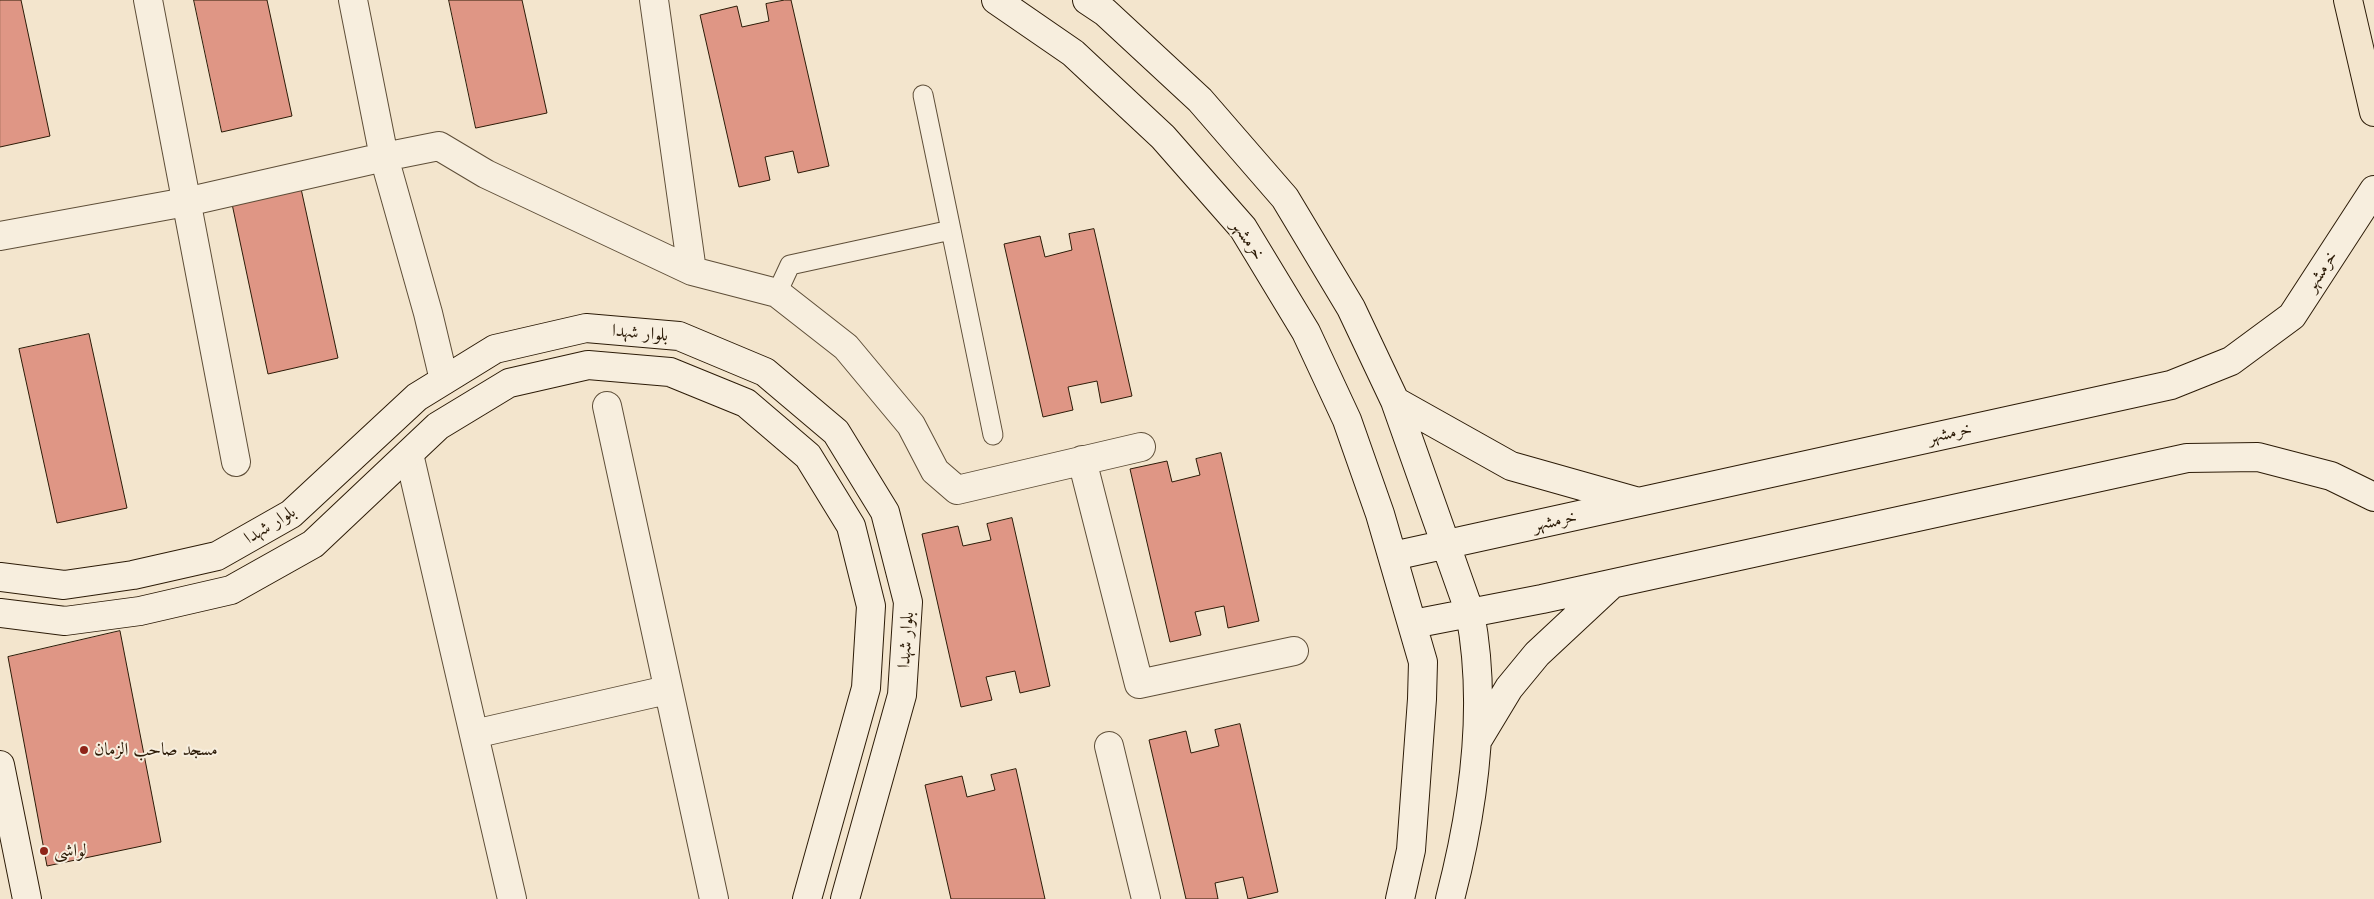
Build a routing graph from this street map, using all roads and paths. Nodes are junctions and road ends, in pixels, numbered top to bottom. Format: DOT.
graph roads {
  1 [pos="148,0"];
  2 [pos="353,0"];
  3 [pos="654,0"];
  4 [pos="996,0"];
  5 [pos="1087,0"];
  6 [pos="2348,0"];
  7 [pos="923,95"];
  8 [pos="2374,112"];
  9 [pos="384,157"];
  10 [pos="2374,190"];
  11 [pos="186,202"];
  12 [pos="950,230"];
  13 [pos="0,236"];
  14 [pos="692,271"];
  15 [pos="777,293"];
  16 [pos="444,380"];
  17 [pos="1395,401"];
  18 [pos="607,406"];
  19 [pos="460,413"];
  20 [pos="992,435"];
  21 [pos="1141,447"];
  22 [pos="409,454"];
  23 [pos="1082,460"];
  24 [pos="236,462"];
  25 [pos="342,466"];
  26 [pos="364,496"];
  27 [pos="2374,497"];
  28 [pos="1639,502"];
  29 [pos="1445,544"];
  30 [pos="1393,556"];
  31 [pos="0,577"];
  32 [pos="1612,584"];
  33 [pos="0,613"];
  34 [pos="1470,613"];
  35 [pos="1413,624"];
  36 [pos="1294,650"];
  37 [pos="667,690"];
  38 [pos="474,734"];
  39 [pos="1475,744"];
  40 [pos="1109,746"];
  41 [pos="0,765"];
  42 [pos="834,808"];
  43 [pos="869,818"];
  44 [pos="27,899"];
  45 [pos="512,899"];
  46 [pos="714,899"];
  47 [pos="807,899"];
  48 [pos="845,899"];
  49 [pos="1146,899"];
  50 [pos="1400,899"];
  51 [pos="1450,899"];
  1 -- 11 [label="street"];
  2 -- 9 [label="street"];
  3 -- 14 [label="street"];
  4 -- 30 [label="street, خرمشهر"];
  5 -- 17 [label="street"];
  6 -- 8 [label="main road"];
  7 -- 12 [label="lane"];
  9 -- 11 [label="street"];
  9 -- 14 [label="street"];
  9 -- 16 [label="street"];
  10 -- 28 [label="street, خرمشهر"];
  11 -- 13 [label="street"];
  11 -- 24 [label="street"];
  12 -- 15 [label="lane"];
  12 -- 20 [label="lane"];
  14 -- 15 [label="street"];
  15 -- 23 [label="street"];
  16 -- 19 [label="street"];
  16 -- 25 [label="street, بلوار شهدا"];
  16 -- 43 [label="street, بلوار شهدا"];
  17 -- 28 [label="street"];
  17 -- 29 [label="street"];
  18 -- 37 [label="street"];
  19 -- 22 [label="street, بلوار شهدا"];
  19 -- 42 [label="street, بلوار شهدا"];
  21 -- 23 [label="street"];
  22 -- 26 [label="street, بلوار شهدا"];
  22 -- 38 [label="street"];
  23 -- 36 [label="street"];
  25 -- 26 [label="street"];
  25 -- 31 [label="street, بلوار شهدا"];
  26 -- 33 [label="street, بلوار شهدا"];
  27 -- 32 [label="street"];
  28 -- 29 [label="street, خرمشهر"];
  29 -- 30 [label="street, خرمشهر"];
  29 -- 34 [label="street"];
  30 -- 35 [label="street, خرمشهر"];
  32 -- 34 [label="street"];
  32 -- 39 [label="street"];
  34 -- 35 [label="street"];
  34 -- 39 [label="street"];
  35 -- 50 [label="street, خرمشهر"];
  37 -- 38 [label="street"];
  37 -- 46 [label="street"];
  38 -- 45 [label="street"];
  39 -- 51 [label="street"];
  40 -- 49 [label="street"];
  41 -- 44 [label="street"];
  42 -- 43 [label="street"];
  42 -- 47 [label="street, بلوار شهدا"];
  43 -- 48 [label="street, بلوار شهدا"];
}
